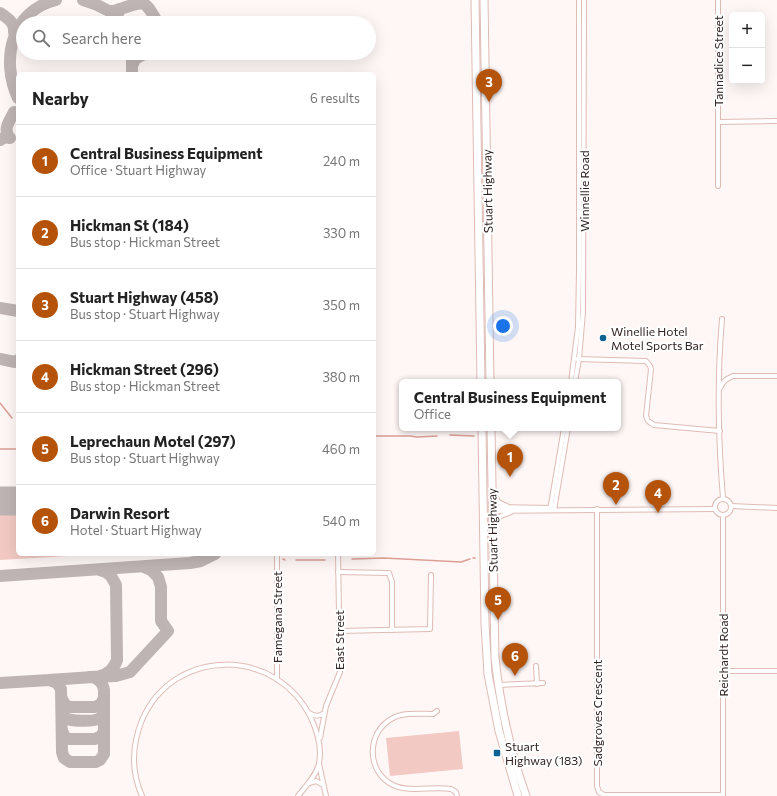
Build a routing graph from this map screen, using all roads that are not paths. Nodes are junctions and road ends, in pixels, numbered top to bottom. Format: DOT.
graph roads {
  1 [pos="475,0"];
  2 [pos="484,0"];
  3 [pos="579,0"];
  4 [pos="584,0"];
  5 [pos="718,0"];
  6 [pos="485,74"];
  7 [pos="476,75"];
  8 [pos="777,121"];
  9 [pos="718,122"];
  10 [pos="718,186"];
  11 [pos="722,319"];
  12 [pos="576,360"];
  13 [pos="777,376"];
  14 [pos="481,379"];
  15 [pos="490,379"];
  16 [pos="572,379"];
  17 [pos="575,379"];
  18 [pos="719,388"];
  19 [pos="482,431"];
  20 [pos="491,431"];
  21 [pos="564,431"];
  22 [pos="567,431"];
  23 [pos="720,431"];
  24 [pos="492,483"];
  25 [pos="723,498"];
  26 [pos="483,499"];
  27 [pos="731,506"];
  28 [pos="512,508"];
  29 [pos="777,508"];
  30 [pos="552,509"];
  31 [pos="597,509"];
  32 [pos="715,509"];
  33 [pos="491,510"];
  34 [pos="518,511"];
  35 [pos="722,515"];
  36 [pos="492,522"];
  37 [pos="277,556"];
  38 [pos="338,556"];
  39 [pos="484,561"];
  40 [pos="338,572"];
  41 [pos="493,573"];
  42 [pos="431,575"];
  43 [pos="485,609"];
  44 [pos="339,630"];
  45 [pos="392,630"];
  46 [pos="536,666"];
  47 [pos="723,671"];
  48 [pos="777,671"];
  49 [pos="277,679"];
  50 [pos="537,684"];
  51 [pos="543,684"];
  52 [pos="498,685"];
  53 [pos="307,710"];
  54 [pos="324,710"];
  55 [pos="437,711"];
  56 [pos="319,747"];
  57 [pos="319,763"];
  58 [pos="308,783"];
  59 [pos="323,785"];
  60 [pos="518,785"];
  61 [pos="142,796"];
  62 [pos="298,796"];
  63 [pos="326,796"];
  64 [pos="457,796"];
  65 [pos="518,796"];
  66 [pos="526,796"];
  67 [pos="723,796"];
  1 -- 7 [label="highway, Stuart Highway"];
  2 -- 6 [label="highway, Stuart Highway"];
  3 -- 12 [label="street, Winnellie Road"];
  4 -- 12 [label="street, Winnellie Road"];
  5 -- 9 [label="street, Tannadice Street"];
  6 -- 7 [label="highway"];
  6 -- 15 [label="highway, Stuart Highway"];
  7 -- 14 [label="highway, Stuart Highway"];
  8 -- 9 [label="street, Tannadice Street"];
  9 -- 10 [label="street, Tannadice Street"];
  11 -- 18 [label="street"];
  12 -- 16 [label="street, Winnellie Road"];
  12 -- 17 [label="street, Winnellie Road"];
  12 -- 23 [label="street"];
  13 -- 18 [label="street"];
  18 -- 23 [label="street"];
  19 -- 26 [label="highway, Stuart Highway"];
  20 -- 24 [label="highway, Stuart Highway"];
  21 -- 30 [label="street"];
  22 -- 30 [label="street"];
  23 -- 25 [label="street"];
  24 -- 28 [label="street"];
  24 -- 33 [label="highway, Stuart Highway"];
  25 -- 27 [label="street"];
  25 -- 32 [label="street"];
  26 -- 33 [label="highway"];
  26 -- 39 [label="highway, Stuart Highway"];
  27 -- 29 [label="street"];
  27 -- 35 [label="street"];
  28 -- 30 [label="street"];
  28 -- 33 [label="street"];
  30 -- 31 [label="street"];
  30 -- 34 [label="street"];
  31 -- 32 [label="street"];
  31 -- 67 [label="street, Sadgroves Crescent"];
  32 -- 35 [label="street"];
  33 -- 34 [label="street"];
  33 -- 36 [label="highway, Stuart Highway"];
  33 -- 39 [label="highway"];
  34 -- 36 [label="street"];
  35 -- 47 [label="street, Reichardt Road"];
  36 -- 41 [label="highway, Stuart Highway"];
  37 -- 49 [label="street, Famegana Street"];
  38 -- 40 [label="street, East Street"];
  39 -- 43 [label="highway, Stuart Highway"];
  40 -- 44 [label="street, East Street"];
  40 -- 45 [label="street"];
  41 -- 43 [label="highway"];
  41 -- 52 [label="highway, Stuart Highway"];
  42 -- 45 [label="street"];
  43 -- 60 [label="highway, Stuart Highway"];
  44 -- 45 [label="street"];
  44 -- 54 [label="street, East Street"];
  46 -- 50 [label="street"];
  47 -- 48 [label="street"];
  47 -- 67 [label="street, Reichardt Road"];
  49 -- 53 [label="street"];
  49 -- 61 [label="street"];
  50 -- 51 [label="street"];
  50 -- 52 [label="street"];
  52 -- 60 [label="highway, Stuart Highway"];
  53 -- 54 [label="street"];
  53 -- 56 [label="street"];
  54 -- 56 [label="street, East Street"];
  55 -- 64 [label="street"];
  56 -- 57 [label="street"];
  57 -- 58 [label="street"];
  57 -- 59 [label="street"];
  58 -- 59 [label="street"];
  58 -- 62 [label="street"];
  59 -- 63 [label="street"];
  60 -- 65 [label="highway, Stuart Highway"];
  60 -- 66 [label="highway, Stuart Highway"];
}
